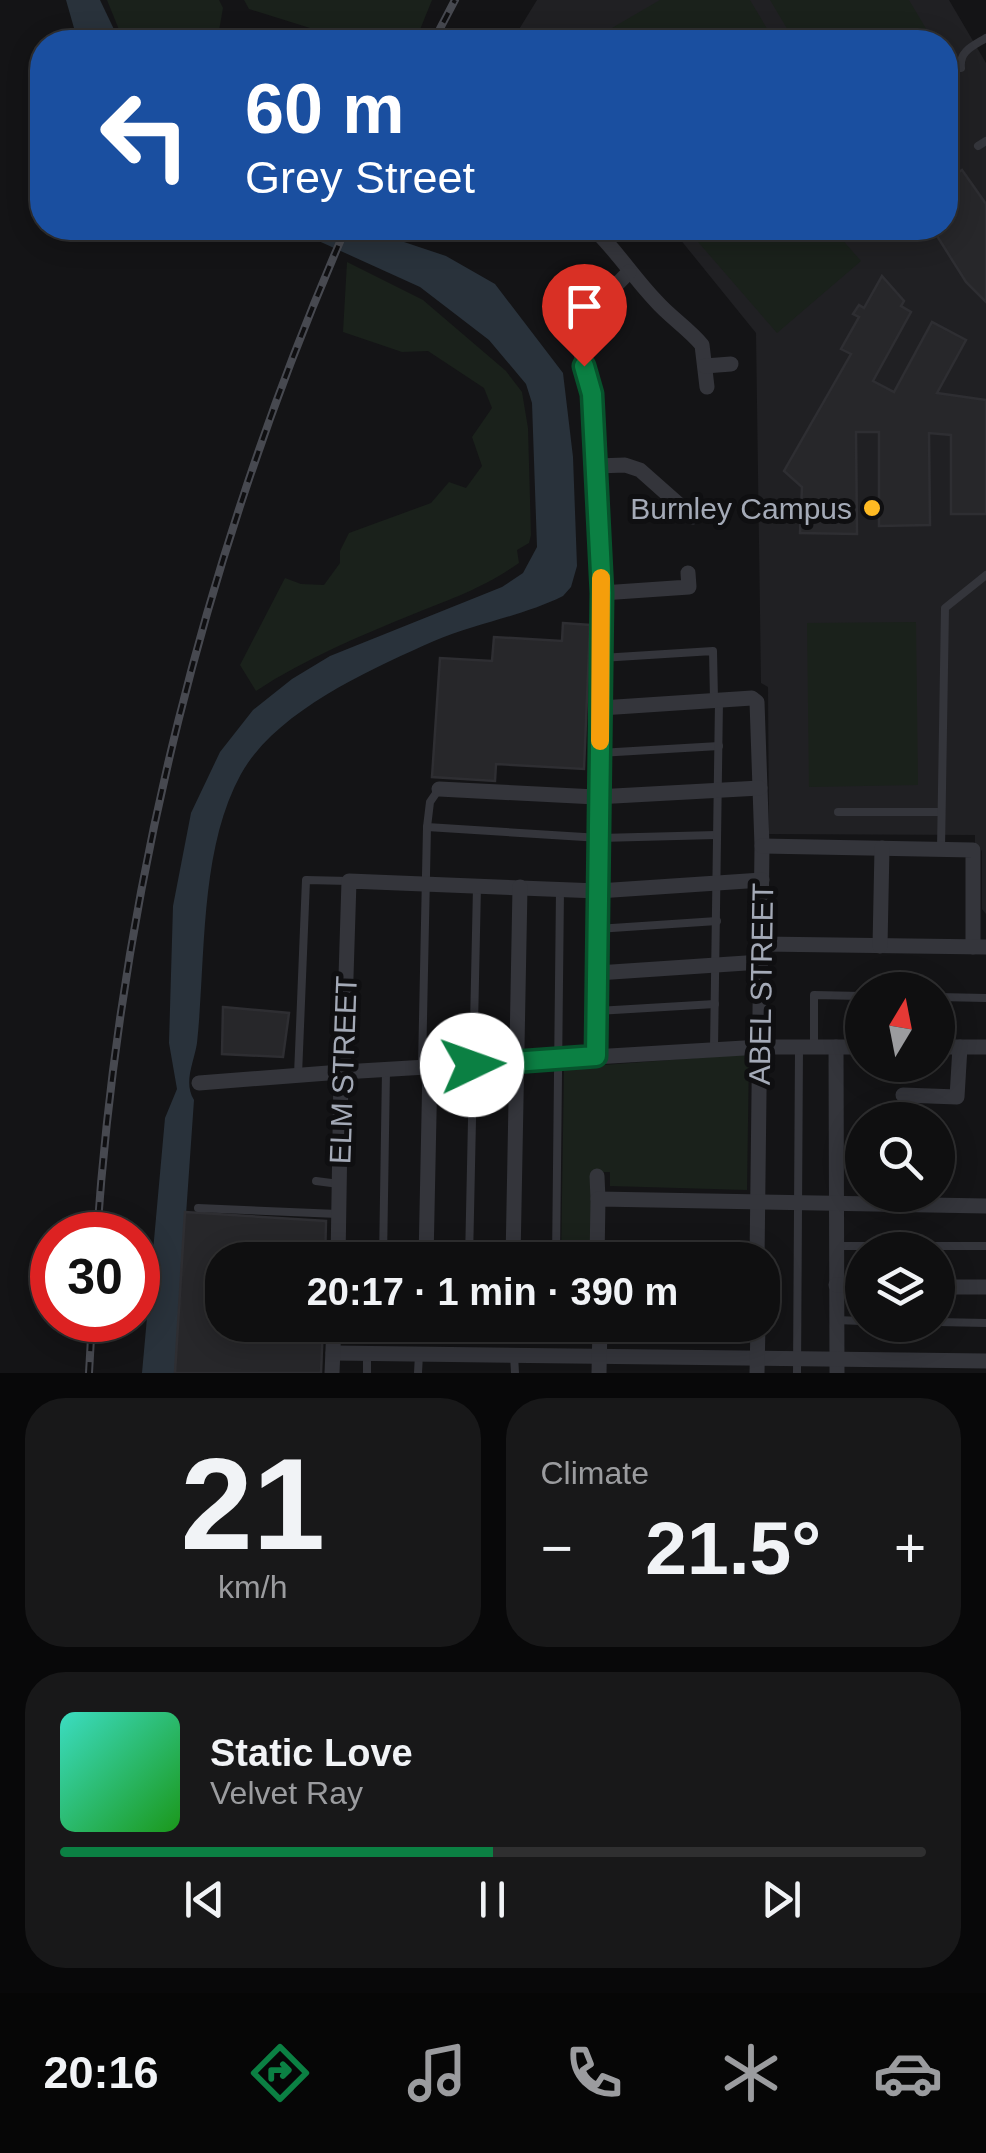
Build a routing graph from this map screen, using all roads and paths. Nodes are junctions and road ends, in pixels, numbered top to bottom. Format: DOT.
graph roads {
  1 [pos="986,38"];
  2 [pos="961,68"];
  3 [pos="605,240"];
  4 [pos="628,272"];
  5 [pos="731,364"];
  6 [pos="705,366"];
  7 [pos="707,387"];
  8 [pos="597,466"];
  9 [pos="693,517"];
  10 [pos="688,573"];
  11 [pos="986,575"];
  12 [pos="602,593"];
  13 [pos="601,658"];
  14 [pos="716,701"];
  15 [pos="600,708"];
  16 [pos="719,746"];
  17 [pos="600,753"];
  18 [pos="760,788"];
  19 [pos="439,789"];
  20 [pos="718,791"];
  21 [pos="599,797"];
  22 [pos="838,812"];
  23 [pos="941,812"];
  24 [pos="427,828"];
  25 [pos="716,835"];
  26 [pos="600,838"];
  27 [pos="762,846"];
  28 [pos="882,848"];
  29 [pos="940,850"];
  30 [pos="762,880"];
  31 [pos="349,881"];
  32 [pos="717,883"];
  33 [pos="427,884"];
  34 [pos="477,886"];
  35 [pos="520,887"];
  36 [pos="560,889"];
  37 [pos="598,891"];
  38 [pos="716,921"];
  39 [pos="597,928"];
  40 [pos="762,944"];
  41 [pos="880,946"];
  42 [pos="980,947"];
  43 [pos="761,962"];
  44 [pos="716,965"];
  45 [pos="597,973"];
  46 [pos="845,996"];
  47 [pos="955,997"];
  48 [pos="986,998"];
  49 [pos="715,1004"];
  50 [pos="597,1011"];
  51 [pos="761,1046"];
  52 [pos="807,1046"];
  53 [pos="836,1046"];
  54 [pos="845,1046"];
  55 [pos="955,1046"];
  56 [pos="960,1046"];
  57 [pos="986,1046"];
  58 [pos="714,1049"];
  59 [pos="596,1056"];
  60 [pos="558,1060"];
  61 [pos="514,1063"];
  62 [pos="472,1065"];
  63 [pos="426,1068"];
  64 [pos="386,1070"];
  65 [pos="342,1072"];
  66 [pos="298,1075"];
  67 [pos="199,1083"];
  68 [pos="903,1095"];
  69 [pos="597,1176"];
  70 [pos="316,1182"];
  71 [pos="339,1184"];
  72 [pos="598,1199"];
  73 [pos="757,1202"];
  74 [pos="798,1202"];
  75 [pos="836,1202"];
  76 [pos="986,1206"];
  77 [pos="198,1208"];
  78 [pos="338,1214"];
  79 [pos="338,1242"];
  80 [pos="383,1242"];
  81 [pos="426,1242"];
  82 [pos="469,1242"];
  83 [pos="512,1242"];
  84 [pos="556,1242"];
  85 [pos="597,1242"];
  86 [pos="758,1242"];
  87 [pos="836,1246"];
  88 [pos="986,1246"];
  89 [pos="836,1285"];
  90 [pos="845,1285"];
  91 [pos="955,1287"];
  92 [pos="986,1287"];
  93 [pos="836,1320"];
  94 [pos="845,1320"];
  95 [pos="955,1322"];
  96 [pos="986,1322"];
  97 [pos="333,1342"];
  98 [pos="599,1342"];
  99 [pos="333,1353"];
  100 [pos="367,1353"];
  101 [pos="419,1354"];
  102 [pos="514,1355"];
  103 [pos="599,1356"];
  104 [pos="986,1362"];
  105 [pos="636,1365"];
  106 [pos="672,1365"];
  107 [pos="714,1365"];
  108 [pos="758,1366"];
  109 [pos="797,1366"];
  110 [pos="837,1366"];
  111 [pos="873,1366"];
  112 [pos="912,1367"];
  113 [pos="951,1367"];
  114 [pos="366,1372"];
  115 [pos="332,1373"];
  116 [pos="418,1373"];
  117 [pos="515,1373"];
  118 [pos="599,1373"];
  1 -- 2 [label="lane"];
  3 -- 4 [label="street"];
  4 -- 6 [label="street"];
  4 -- 8 [label="street"];
  5 -- 6 [label="street"];
  6 -- 7 [label="street"];
  8 -- 9 [label="street"];
  8 -- 12 [label="street"];
  10 -- 12 [label="street"];
  11 -- 23 [label="lane"];
  12 -- 13 [label="street"];
  13 -- 14 [label="lane"];
  13 -- 15 [label="street"];
  14 -- 15 [label="street"];
  14 -- 16 [label="lane"];
  14 -- 18 [label="street, ABEL STREET"];
  15 -- 17 [label="street"];
  16 -- 17 [label="lane"];
  16 -- 20 [label="lane"];
  17 -- 21 [label="street"];
  18 -- 20 [label="street"];
  18 -- 27 [label="street, ABEL STREET"];
  19 -- 21 [label="street"];
  19 -- 24 [label="lane"];
  20 -- 21 [label="street"];
  20 -- 25 [label="lane"];
  21 -- 26 [label="street"];
  22 -- 23 [label="lane"];
  23 -- 29 [label="lane"];
  24 -- 26 [label="lane"];
  24 -- 33 [label="lane"];
  25 -- 26 [label="lane"];
  25 -- 32 [label="lane"];
  26 -- 37 [label="street"];
  27 -- 28 [label="street"];
  27 -- 30 [label="street, ABEL STREET"];
  28 -- 29 [label="street"];
  28 -- 41 [label="street"];
  29 -- 42 [label="street"];
  30 -- 32 [label="street"];
  30 -- 40 [label="street, ABEL STREET"];
  31 -- 33 [label="street"];
  31 -- 65 [label="street, ELM STREET"];
  31 -- 66 [label="lane"];
  32 -- 37 [label="street"];
  32 -- 38 [label="lane"];
  33 -- 34 [label="street"];
  33 -- 63 [label="lane"];
  34 -- 35 [label="street"];
  34 -- 62 [label="lane"];
  35 -- 36 [label="street"];
  35 -- 61 [label="street"];
  36 -- 37 [label="street"];
  36 -- 60 [label="lane"];
  37 -- 39 [label="street"];
  38 -- 39 [label="lane"];
  38 -- 44 [label="lane"];
  39 -- 45 [label="street"];
  40 -- 41 [label="street"];
  40 -- 43 [label="street, ABEL STREET"];
  41 -- 42 [label="street"];
  43 -- 44 [label="street"];
  43 -- 51 [label="street, ABEL STREET"];
  44 -- 45 [label="street"];
  44 -- 49 [label="lane"];
  45 -- 50 [label="street"];
  46 -- 52 [label="lane"];
  47 -- 48 [label="lane"];
  49 -- 50 [label="lane"];
  49 -- 58 [label="lane"];
  50 -- 59 [label="street"];
  51 -- 52 [label="street"];
  51 -- 58 [label="street"];
  51 -- 73 [label="street, ABEL STREET"];
  52 -- 53 [label="street"];
  52 -- 74 [label="lane"];
  53 -- 54 [label="street"];
  53 -- 75 [label="street"];
  55 -- 56 [label="street"];
  56 -- 57 [label="street"];
  56 -- 68 [label="street"];
  58 -- 59 [label="street"];
  59 -- 60 [label="street"];
  60 -- 61 [label="street"];
  60 -- 84 [label="lane"];
  61 -- 62 [label="street"];
  61 -- 83 [label="street"];
  62 -- 63 [label="street"];
  62 -- 82 [label="lane"];
  63 -- 64 [label="street"];
  63 -- 81 [label="street"];
  64 -- 65 [label="street"];
  64 -- 80 [label="lane"];
  65 -- 66 [label="street"];
  65 -- 71 [label="street, ELM STREET"];
  66 -- 67 [label="street"];
  69 -- 72 [label="street"];
  70 -- 71 [label="lane"];
  71 -- 78 [label="street, ELM STREET"];
  72 -- 73 [label="street"];
  72 -- 85 [label="street"];
  73 -- 74 [label="street"];
  73 -- 86 [label="street, ABEL STREET"];
  74 -- 75 [label="street"];
  74 -- 109 [label="lane"];
  75 -- 76 [label="street"];
  75 -- 87 [label="street"];
  77 -- 78 [label="lane"];
  78 -- 79 [label="street, ELM STREET"];
  87 -- 88 [label="lane"];
  87 -- 89 [label="street"];
  89 -- 90 [label="street"];
  89 -- 93 [label="street"];
  91 -- 92 [label="street"];
  93 -- 94 [label="lane"];
  93 -- 110 [label="street"];
  95 -- 96 [label="lane"];
  97 -- 99 [label="street"];
  98 -- 103 [label="street"];
  99 -- 100 [label="street"];
  99 -- 115 [label="street"];
  100 -- 101 [label="street"];
  100 -- 114 [label="lane"];
  101 -- 102 [label="street"];
  101 -- 116 [label="lane"];
  102 -- 103 [label="street"];
  102 -- 117 [label="lane"];
  103 -- 105 [label="street"];
  103 -- 118 [label="street"];
  104 -- 113 [label="street"];
  105 -- 106 [label="street"];
  106 -- 107 [label="street"];
  107 -- 108 [label="street"];
  108 -- 109 [label="street"];
  109 -- 110 [label="street"];
  110 -- 111 [label="street"];
  111 -- 112 [label="street"];
  112 -- 113 [label="street"];
}
